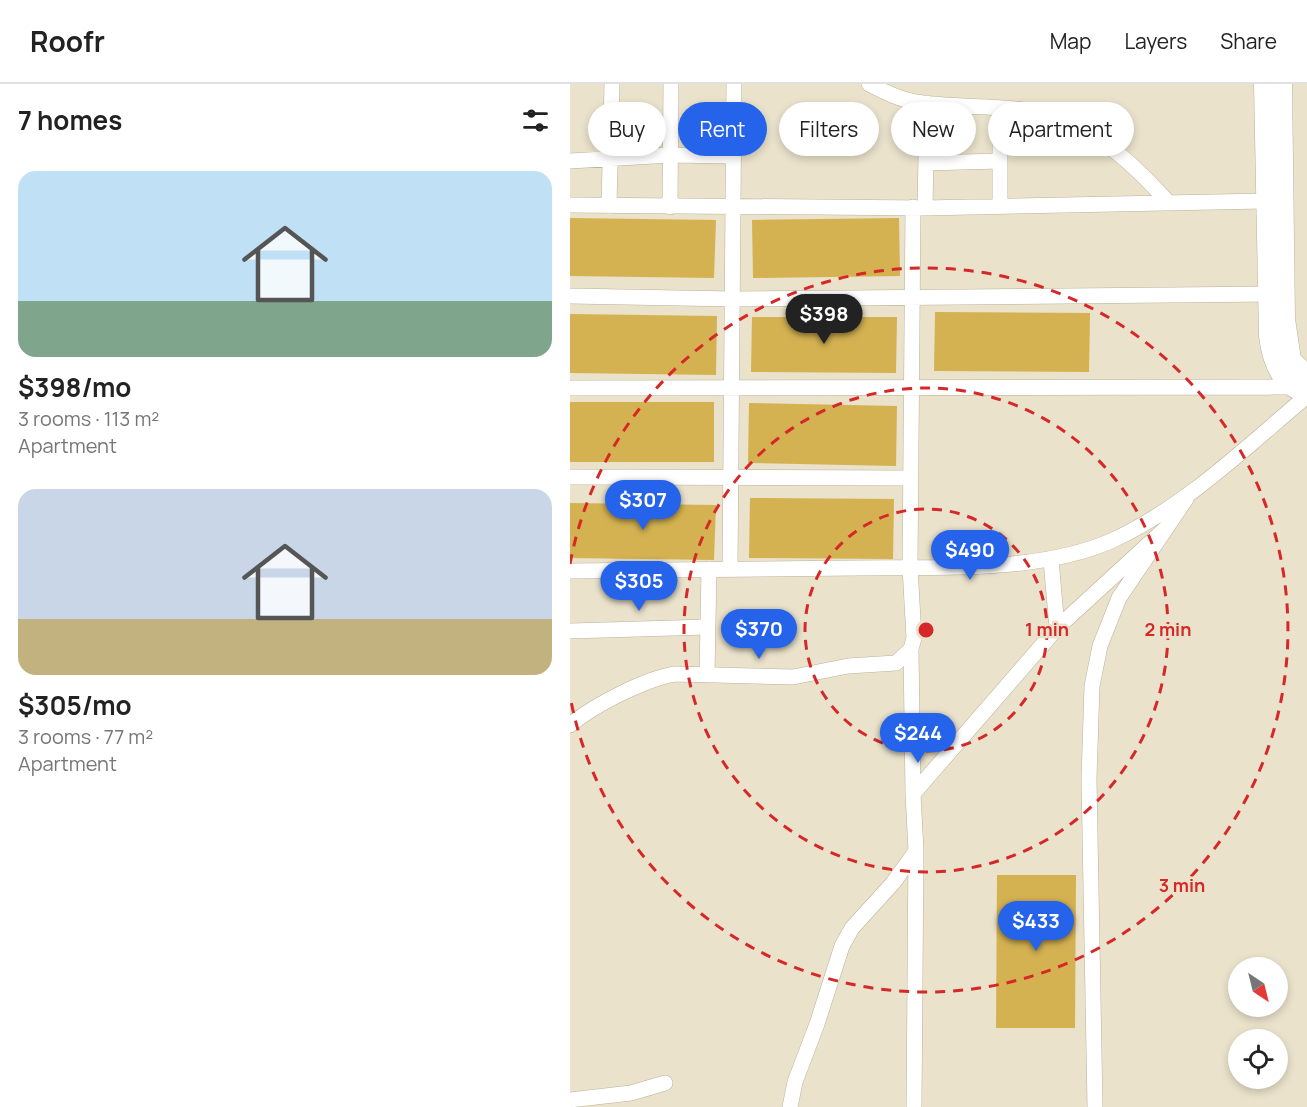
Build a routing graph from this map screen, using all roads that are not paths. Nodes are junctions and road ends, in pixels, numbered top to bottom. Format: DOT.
graph roads {
  1 [pos="612,84"];
  2 [pos="671,84"];
  3 [pos="721,84"];
  4 [pos="734,84"];
  5 [pos="869,84"];
  6 [pos="1264,84"];
  7 [pos="1282,84"];
  8 [pos="734,102"];
  9 [pos="921,102"];
  10 [pos="670,155"];
  11 [pos="678,155"];
  12 [pos="733,156"];
  13 [pos="926,156"];
  14 [pos="1000,156"];
  15 [pos="1120,156"];
  16 [pos="610,160"];
  17 [pos="570,161"];
  18 [pos="1000,161"];
  19 [pos="926,163"];
  20 [pos="1264,201"];
  21 [pos="1168,202"];
  22 [pos="570,205"];
  23 [pos="609,206"];
  24 [pos="1000,206"];
  25 [pos="670,207"];
  26 [pos="919,207"];
  27 [pos="733,208"];
  28 [pos="1275,294"];
  29 [pos="570,297"];
  30 [pos="911,298"];
  31 [pos="734,299"];
  32 [pos="1304,386"];
  33 [pos="732,387"];
  34 [pos="912,387"];
  35 [pos="570,388"];
  36 [pos="570,477"];
  37 [pos="732,478"];
  38 [pos="910,478"];
  39 [pos="1191,492"];
  40 [pos="1166,528"];
  41 [pos="1051,560"];
  42 [pos="910,567"];
  43 [pos="709,569"];
  44 [pos="730,569"];
  45 [pos="570,571"];
  46 [pos="708,627"];
  47 [pos="1057,628"];
  48 [pos="570,630"];
  49 [pos="911,649"];
  50 [pos="707,675"];
  51 [pos="570,725"];
  52 [pos="913,794"];
  53 [pos="916,851"];
  54 [pos="665,1083"];
  55 [pos="570,1100"];
  56 [pos="790,1107"];
  57 [pos="914,1107"];
  58 [pos="1095,1107"];
  1 -- 16 [label="street"];
  2 -- 10 [label="street"];
  3 -- 4 [label="street"];
  4 -- 8 [label="street"];
  5 -- 9 [label="street"];
  6 -- 20 [label="main road"];
  7 -- 28 [label="main road"];
  10 -- 11 [label="street"];
  10 -- 16 [label="street"];
  10 -- 25 [label="street"];
  12 -- 27 [label="street"];
  13 -- 19 [label="street"];
  14 -- 18 [label="street"];
  15 -- 21 [label="street"];
  16 -- 17 [label="street"];
  16 -- 23 [label="street"];
  18 -- 19 [label="street"];
  18 -- 24 [label="street"];
  19 -- 26 [label="street"];
  20 -- 21 [label="street"];
  20 -- 28 [label="main road"];
  21 -- 24 [label="street"];
  22 -- 23 [label="street"];
  23 -- 25 [label="street"];
  24 -- 26 [label="street"];
  25 -- 27 [label="street"];
  26 -- 27 [label="street"];
  26 -- 30 [label="street"];
  27 -- 31 [label="street"];
  28 -- 30 [label="street"];
  28 -- 32 [label="main road"];
  29 -- 31 [label="street"];
  30 -- 31 [label="street"];
  30 -- 34 [label="street"];
  31 -- 33 [label="street"];
  32 -- 34 [label="street"];
  32 -- 39 [label="street"];
  33 -- 34 [label="street"];
  33 -- 35 [label="street"];
  33 -- 37 [label="street"];
  34 -- 38 [label="street"];
  36 -- 37 [label="street"];
  37 -- 38 [label="street"];
  37 -- 44 [label="street"];
  38 -- 42 [label="street"];
  39 -- 40 [label="street"];
  39 -- 41 [label="street"];
  40 -- 47 [label="street"];
  40 -- 58 [label="street"];
  41 -- 42 [label="street"];
  41 -- 47 [label="street"];
  42 -- 44 [label="street"];
  42 -- 49 [label="street"];
  43 -- 44 [label="street"];
  43 -- 45 [label="street"];
  43 -- 46 [label="street"];
  46 -- 48 [label="street"];
  46 -- 50 [label="street"];
  47 -- 52 [label="street"];
  49 -- 50 [label="street"];
  49 -- 52 [label="street"];
  50 -- 51 [label="street"];
  52 -- 53 [label="street"];
  53 -- 56 [label="street"];
  53 -- 57 [label="street"];
  54 -- 55 [label="street"];
}
